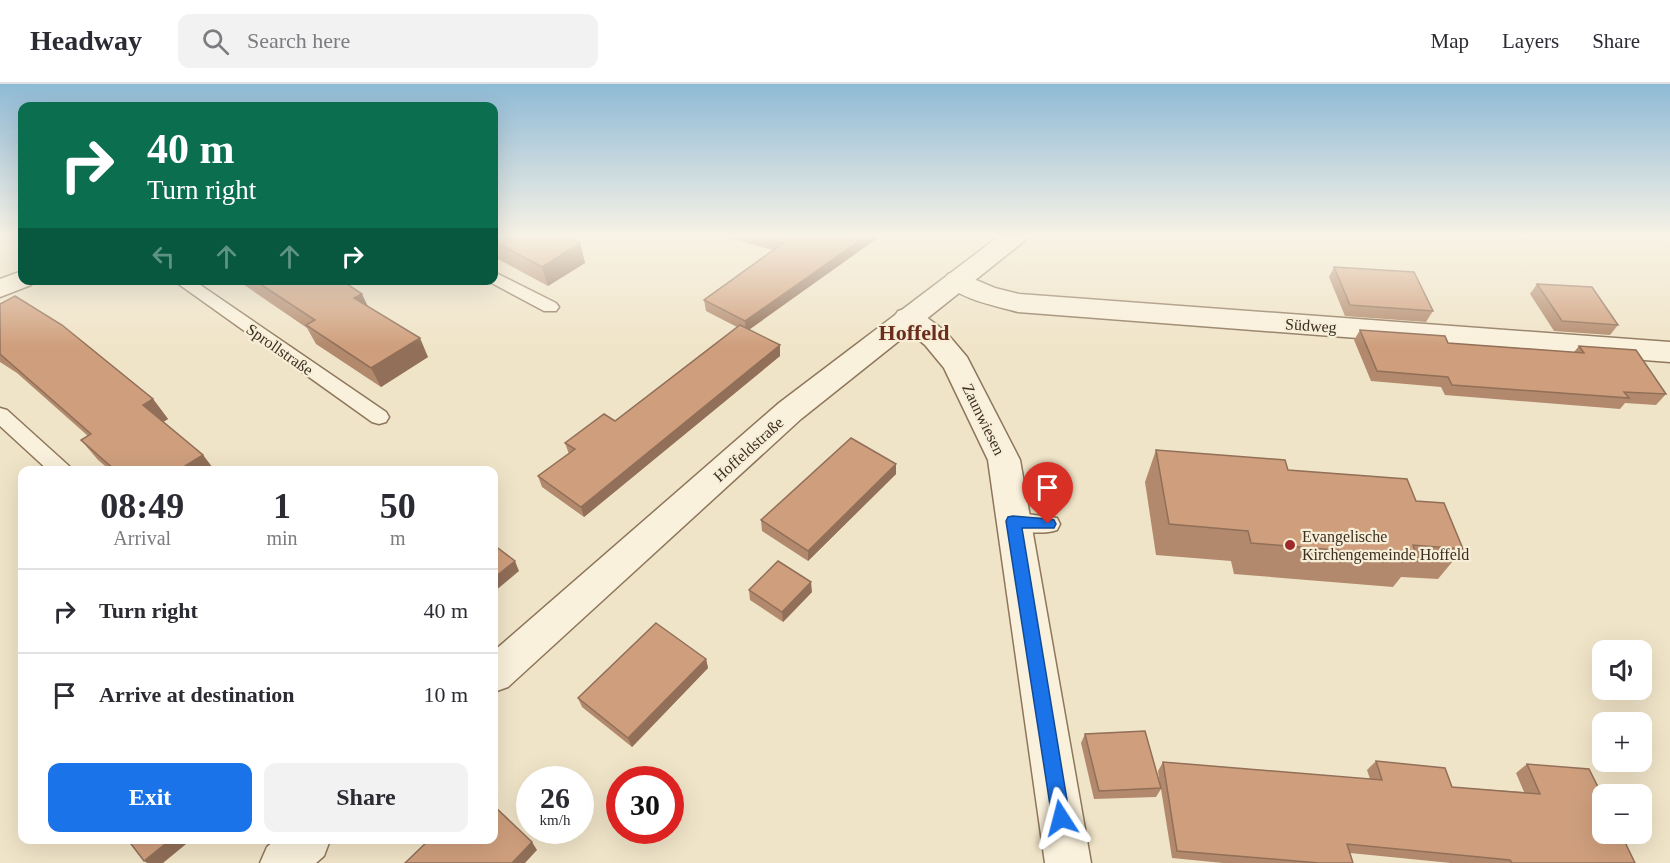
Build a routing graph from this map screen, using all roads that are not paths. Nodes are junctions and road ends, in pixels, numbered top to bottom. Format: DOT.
graph roads {
  1 [pos="966,273"];
  2 [pos="498,279"];
  3 [pos="957,280"];
  4 [pos="18,281"];
  5 [pos="188,285"];
  6 [pos="0,289"];
  7 [pos="550,308"];
  8 [pos="908,317"];
  9 [pos="1670,352"];
  10 [pos="0,415"];
  11 [pos="379,417"];
  12 [pos="56,466"];
  13 [pos="1013,521"];
  14 [pos="1048,524"];
  15 [pos="498,671"];
  16 [pos="304,844"];
  17 [pos="283,863"];
  18 [pos="1068,863"];
  1 -- 3 [label="street, Hoffeldstraße"];
  2 -- 7 [label="lane"];
  3 -- 8 [label="street, Hoffeldstraße"];
  3 -- 9 [label="street, Südweg"];
  4 -- 6 [label="street"];
  5 -- 11 [label="lane, Sprollstraße"];
  8 -- 13 [label="street, Zaunwiesen"];
  8 -- 15 [label="street, Hoffeldstraße"];
  10 -- 12 [label="lane"];
  13 -- 14 [label="lane"];
  13 -- 18 [label="street, Zaunwiesen"];
  16 -- 17 [label="street"];
}
